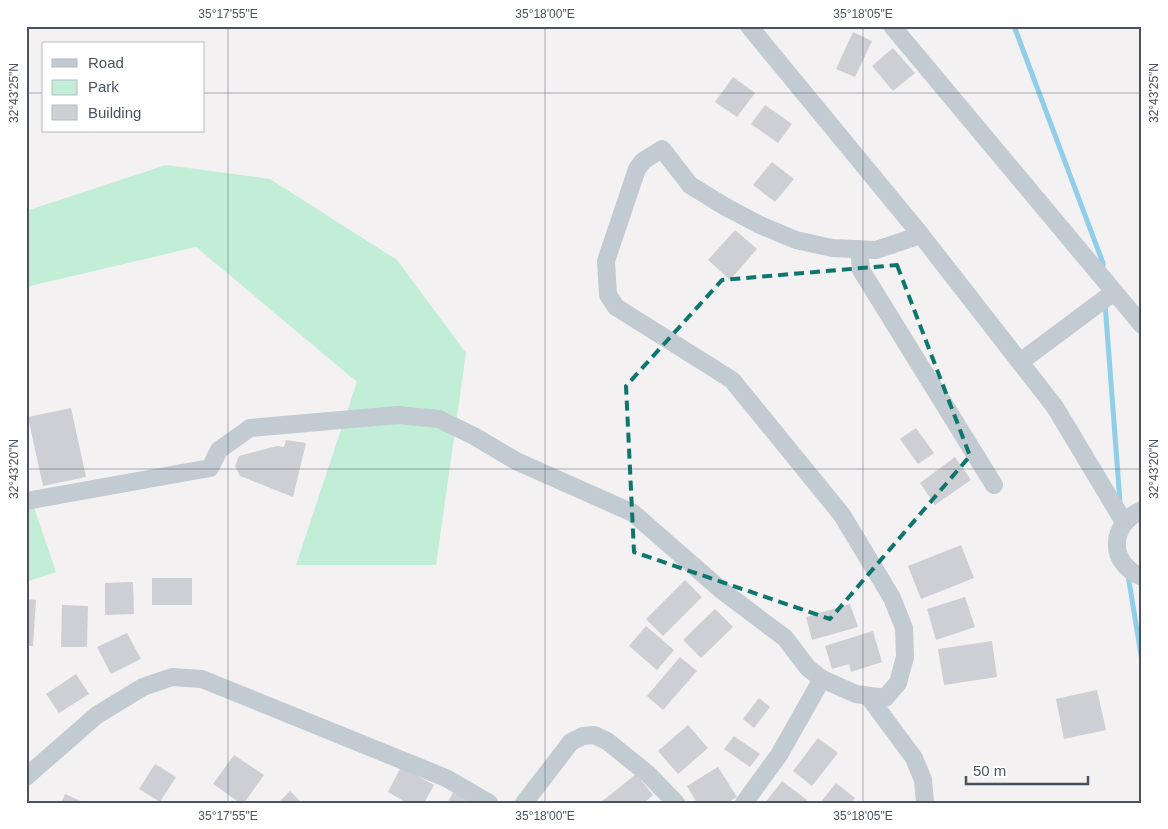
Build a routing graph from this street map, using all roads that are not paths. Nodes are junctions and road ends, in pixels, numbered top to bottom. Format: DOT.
graph roads {
  1 [pos="749,26"];
  2 [pos="892,26"];
  3 [pos="921,235"];
  4 [pos="859,249"];
  5 [pos="1114,292"];
  6 [pos="1142,326"];
  7 [pos="1020,362"];
  8 [pos="994,485"];
  9 [pos="26,501"];
  10 [pos="1142,510"];
  11 [pos="1124,522"];
  12 [pos="1142,577"];
  13 [pos="822,679"];
  14 [pos="868,696"];
  15 [pos="26,777"];
  16 [pos="489,803"];
  17 [pos="524,803"];
  18 [pos="676,803"];
  19 [pos="744,803"];
  20 [pos="926,803"];
  1 -- 3 [label="street"];
  2 -- 5 [label="street"];
  3 -- 4 [label="street"];
  3 -- 7 [label="street"];
  4 -- 8 [label="street"];
  4 -- 14 [label="street"];
  5 -- 6 [label="street"];
  5 -- 7 [label="street"];
  7 -- 11 [label="street"];
  9 -- 13 [label="street"];
  10 -- 11 [label="street"];
  11 -- 12 [label="street"];
  13 -- 14 [label="street"];
  13 -- 19 [label="street"];
  14 -- 20 [label="street"];
  15 -- 16 [label="street"];
  17 -- 18 [label="street"];
}
